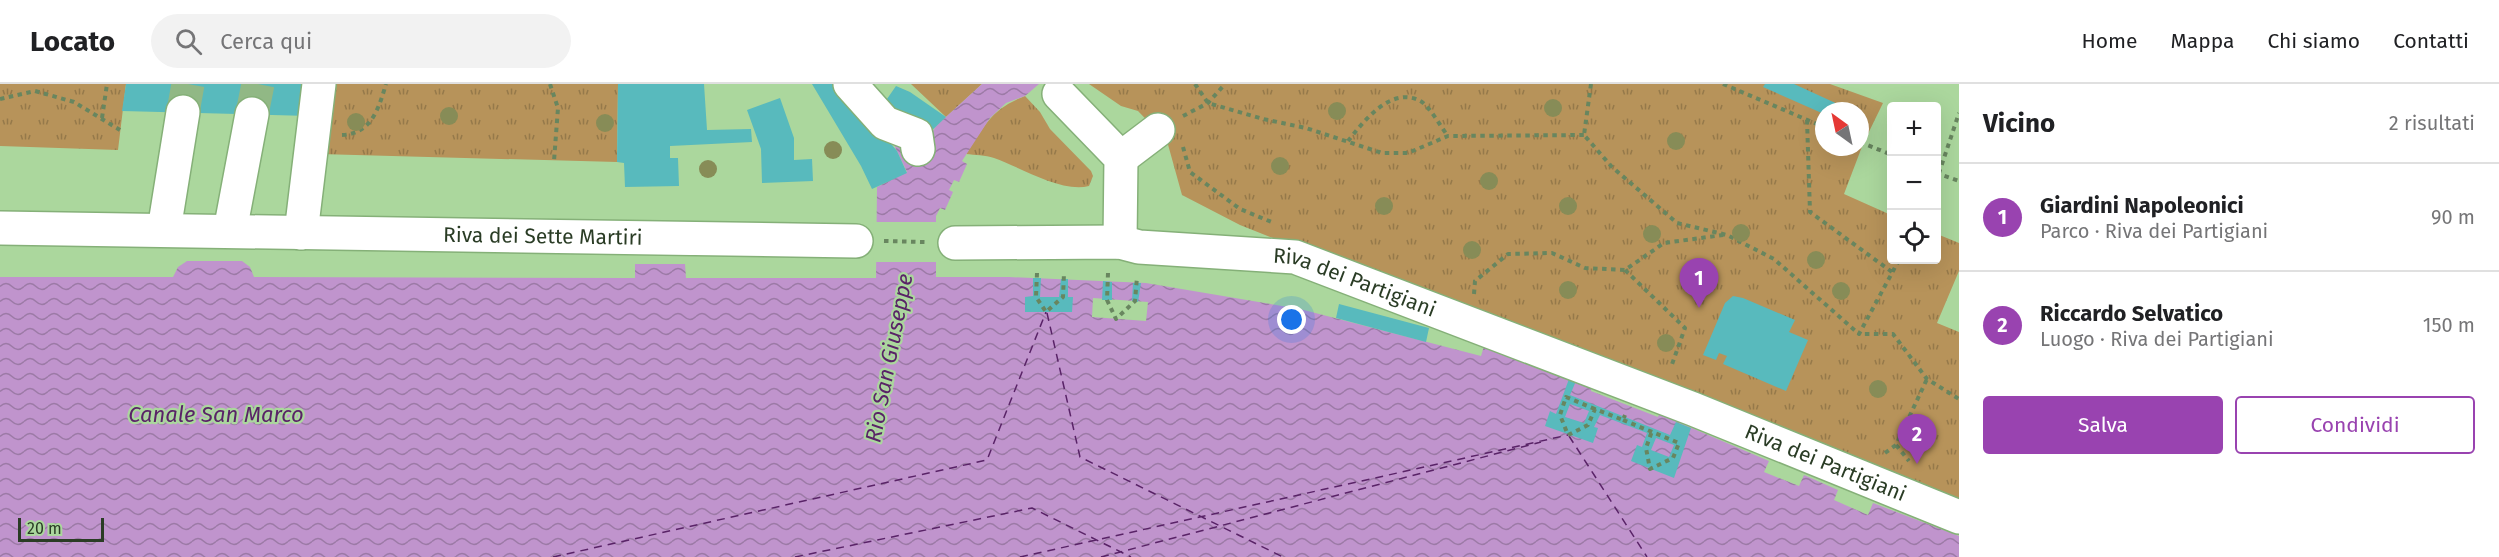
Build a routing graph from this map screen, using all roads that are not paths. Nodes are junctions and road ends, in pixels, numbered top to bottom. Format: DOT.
graph roads {
  1 [pos="319,84"];
  2 [pos="1059,94"];
  3 [pos="183,112"];
  4 [pos="252,114"];
  5 [pos="1158,130"];
  6 [pos="1121,158"];
  7 [pos="0,228"];
  8 [pos="164,231"];
  9 [pos="230,231"];
  10 [pos="301,233"];
  11 [pos="856,241"];
  12 [pos="1120,242"];
  13 [pos="956,243"];
  14 [pos="1959,517"];
  1 -- 10 [label="street"];
  2 -- 6 [label="street"];
  3 -- 8 [label="street"];
  4 -- 9 [label="street"];
  5 -- 6 [label="street"];
  6 -- 12 [label="street"];
  7 -- 8 [label="street, Riva dei Sette Martiri"];
  8 -- 9 [label="street, Riva dei Sette Martiri"];
  9 -- 10 [label="street, Riva dei Sette Martiri"];
  10 -- 11 [label="street, Riva dei Sette Martiri"];
  12 -- 13 [label="street, Riva dei Partigiani"];
  12 -- 14 [label="street, Riva dei Partigiani"];
}
